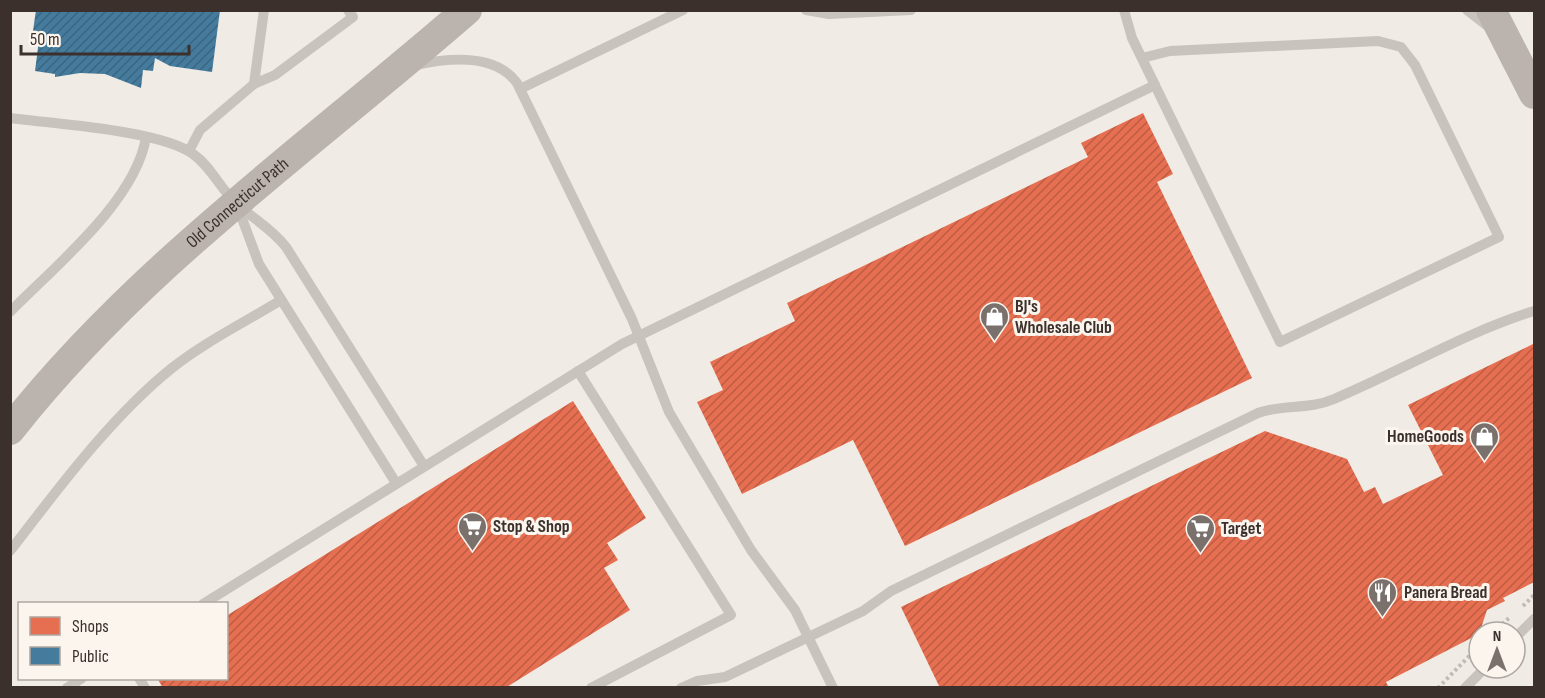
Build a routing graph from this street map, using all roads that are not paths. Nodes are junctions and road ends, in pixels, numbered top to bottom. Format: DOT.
graph roads {
  1 [pos="264,10"];
  2 [pos="348,10"];
  3 [pos="467,10"];
  4 [pos="682,10"];
  5 [pos="806,10"];
  6 [pos="912,10"];
  7 [pos="1124,10"];
  8 [pos="1467,10"];
  9 [pos="1491,10"];
  10 [pos="1514,56"];
  11 [pos="1142,58"];
  12 [pos="401,69"];
  13 [pos="254,84"];
  14 [pos="1155,85"];
  15 [pos="520,89"];
  16 [pos="1534,94"];
  17 [pos="10,118"];
  18 [pos="146,137"];
  19 [pos="189,151"];
  20 [pos="237,204"];
  21 [pos="281,300"];
  22 [pos="1534,311"];
  23 [pos="10,312"];
  24 [pos="638,335"];
  25 [pos="578,371"];
  26 [pos="14,422"];
  27 [pos="424,466"];
  28 [pos="396,483"];
  29 [pos="10,551"];
  30 [pos="205,602"];
  31 [pos="809,637"];
  32 [pos="591,687"];
  33 [pos="681,687"];
  34 [pos="833,687"];
  1 -- 13 [label="lane"];
  2 -- 13 [label="lane"];
  3 -- 12 [label="main road, Old Connecticut Path"];
  4 -- 15 [label="lane"];
  5 -- 6 [label="lane"];
  7 -- 11 [label="lane"];
  8 -- 10 [label="lane"];
  9 -- 10 [label="main road"];
  10 -- 16 [label="main road"];
  11 -- 14 [label="lane"];
  11 -- 14 [label="lane"];
  12 -- 15 [label="lane"];
  12 -- 20 [label="main road, Old Connecticut Path"];
  13 -- 19 [label="lane"];
  14 -- 24 [label="lane"];
  15 -- 24 [label="lane"];
  17 -- 18 [label="lane"];
  18 -- 19 [label="lane"];
  18 -- 23 [label="lane"];
  19 -- 20 [label="lane"];
  20 -- 21 [label="lane"];
  20 -- 26 [label="main road, Old Connecticut Path"];
  20 -- 27 [label="lane"];
  21 -- 28 [label="lane"];
  21 -- 29 [label="lane"];
  22 -- 31 [label="lane"];
  24 -- 25 [label="lane"];
  24 -- 31 [label="lane"];
  25 -- 27 [label="lane"];
  25 -- 32 [label="lane"];
  27 -- 28 [label="lane"];
  28 -- 30 [label="lane"];
  31 -- 33 [label="lane"];
  31 -- 34 [label="lane"];
}
